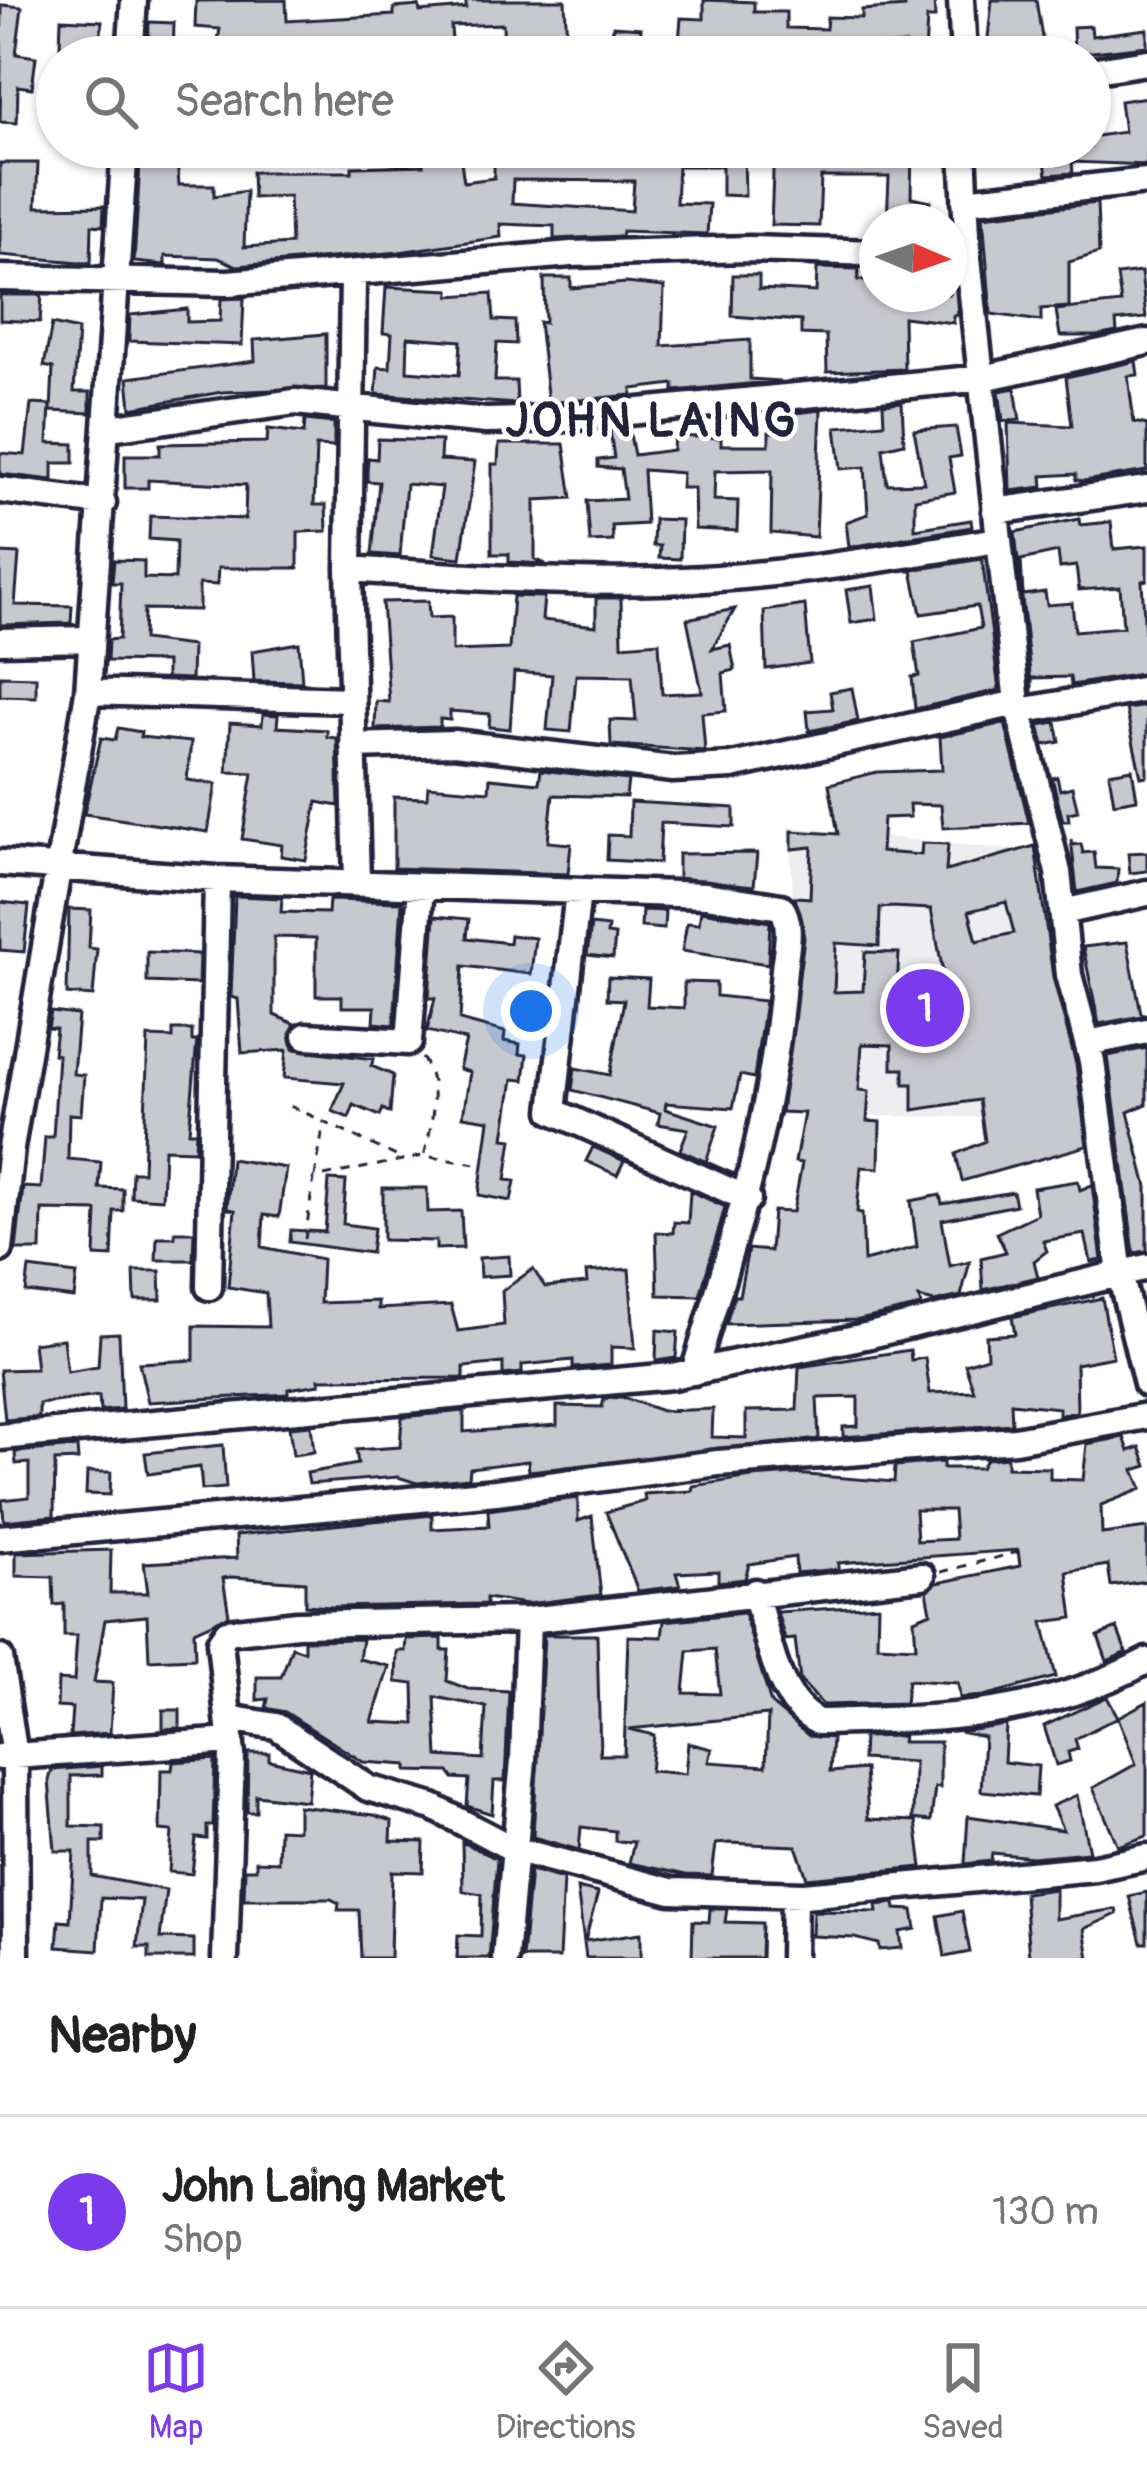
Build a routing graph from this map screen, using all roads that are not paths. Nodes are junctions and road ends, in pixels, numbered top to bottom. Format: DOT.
graph roads {
  1 [pos="134,0"];
  2 [pos="961,0"];
  3 [pos="131,36"];
  4 [pos="963,36"];
  5 [pos="1147,62"];
  6 [pos="1111,68"];
  7 [pos="123,168"];
  8 [pos="964,168"];
  9 [pos="1147,181"];
  10 [pos="965,201"];
  11 [pos="965,204"];
  12 [pos="859,252"];
  13 [pos="353,276"];
  14 [pos="0,278"];
  15 [pos="117,283"];
  16 [pos="967,301"];
  17 [pos="1147,343"];
  18 [pos="983,378"];
  19 [pos="355,407"];
  20 [pos="109,428"];
  21 [pos="1147,489"];
  22 [pos="0,490"];
  23 [pos="103,502"];
  24 [pos="994,511"];
  25 [pos="998,541"];
  26 [pos="349,568"];
  27 [pos="0,640"];
  28 [pos="91,640"];
  29 [pos="1147,688"];
  30 [pos="88,692"];
  31 [pos="352,700"];
  32 [pos="1018,707"];
  33 [pos="353,746"];
  34 [pos="0,863"];
  35 [pos="58,866"];
  36 [pos="217,879"];
  37 [pos="357,884"];
  38 [pos="421,887"];
  39 [pos="578,892"];
  40 [pos="1147,892"];
  41 [pos="1064,913"];
  42 [pos="1147,1031"];
  43 [pos="306,1036"];
  44 [pos="1088,1043"];
  45 [pos="6,1147"];
  46 [pos="748,1199"];
  47 [pos="0,1249"];
  48 [pos="1147,1268"];
  49 [pos="1120,1274"];
  50 [pos="209,1287"];
  51 [pos="694,1372"];
  52 [pos="1147,1384"];
  53 [pos="1147,1415"];
  54 [pos="0,1437"];
  55 [pos="0,1538"];
  56 [pos="922,1576"];
  57 [pos="755,1592"];
  58 [pos="528,1620"];
  59 [pos="0,1658"];
  60 [pos="1147,1661"];
  61 [pos="230,1729"];
  62 [pos="8,1757"];
  63 [pos="513,1849"];
  64 [pos="1147,1857"];
  65 [pos="794,1895"];
  66 [pos="16,1958"];
  67 [pos="225,1958"];
  68 [pos="505,1958"];
  69 [pos="793,1958"];
  1 -- 3 [label="street"];
  2 -- 4 [label="street"];
  5 -- 6 [label="street"];
  7 -- 15 [label="street"];
  8 -- 10 [label="street"];
  9 -- 10 [label="street"];
  10 -- 11 [label="street"];
  12 -- 13 [label="street"];
  13 -- 15 [label="street"];
  13 -- 19 [label="street"];
  14 -- 15 [label="street"];
  15 -- 20 [label="street"];
  16 -- 18 [label="street"];
  17 -- 18 [label="street"];
  18 -- 19 [label="street"];
  18 -- 24 [label="street"];
  19 -- 20 [label="street"];
  19 -- 26 [label="street"];
  20 -- 23 [label="street"];
  21 -- 24 [label="street"];
  22 -- 23 [label="street"];
  23 -- 28 [label="street"];
  24 -- 25 [label="street"];
  25 -- 26 [label="street"];
  25 -- 32 [label="street"];
  26 -- 31 [label="street"];
  27 -- 28 [label="street"];
  28 -- 30 [label="street"];
  29 -- 32 [label="street"];
  30 -- 31 [label="street"];
  30 -- 35 [label="street"];
  31 -- 33 [label="street"];
  32 -- 33 [label="street"];
  32 -- 41 [label="street"];
  33 -- 37 [label="street"];
  34 -- 35 [label="street"];
  35 -- 36 [label="street"];
  35 -- 45 [label="street"];
  36 -- 37 [label="street"];
  36 -- 50 [label="street"];
  37 -- 38 [label="street"];
  38 -- 39 [label="street"];
  38 -- 43 [label="street"];
  39 -- 46 [label="street"];
  39 -- 46 [label="street"];
  40 -- 41 [label="street"];
  41 -- 44 [label="street"];
  42 -- 44 [label="street"];
  44 -- 49 [label="street"];
  45 -- 47 [label="street"];
  46 -- 51 [label="street"];
  48 -- 49 [label="street"];
  49 -- 51 [label="street"];
  49 -- 52 [label="street"];
  51 -- 54 [label="street"];
  53 -- 55 [label="street"];
  56 -- 57 [label="street"];
  57 -- 58 [label="street"];
  57 -- 60 [label="street"];
  58 -- 61 [label="street"];
  58 -- 63 [label="street"];
  59 -- 62 [label="street"];
  61 -- 62 [label="street"];
  61 -- 63 [label="street"];
  61 -- 67 [label="street"];
  62 -- 66 [label="street"];
  63 -- 65 [label="street"];
  63 -- 68 [label="street"];
  64 -- 65 [label="street"];
  65 -- 69 [label="street"];
}
